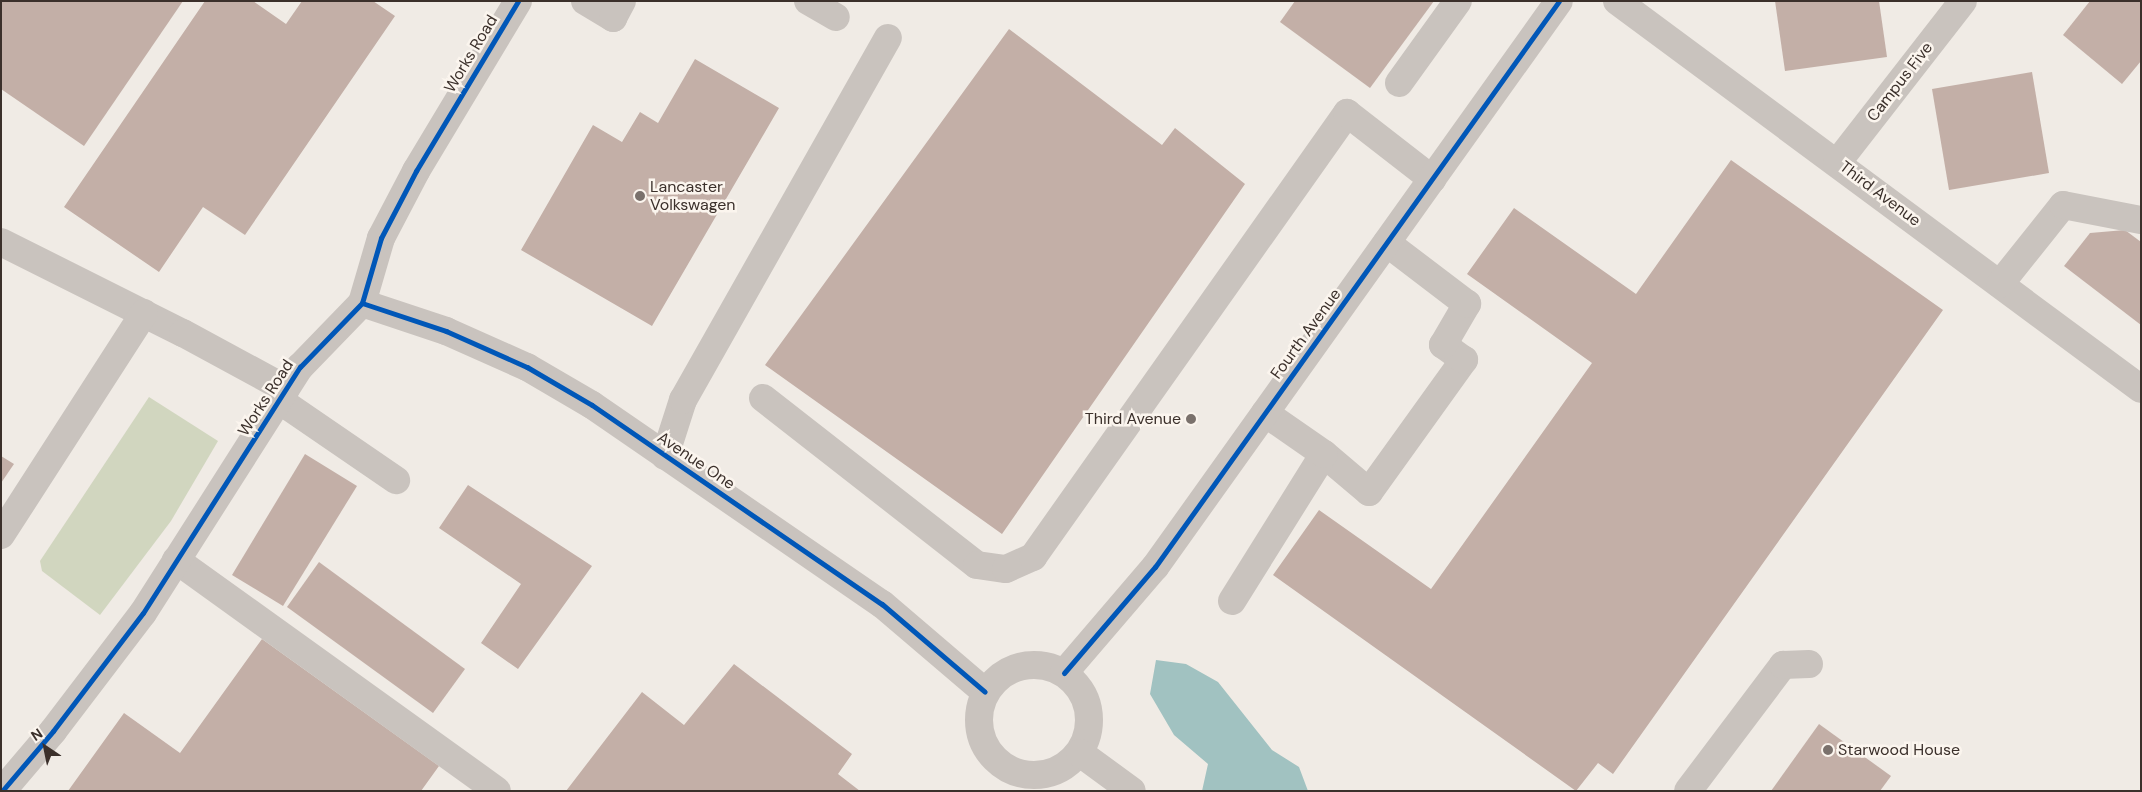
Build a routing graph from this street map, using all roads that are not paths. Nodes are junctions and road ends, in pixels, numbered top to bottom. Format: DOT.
graph roads {
  1 [pos="518,1"];
  2 [pos="586,1"];
  3 [pos="622,1"];
  4 [pos="808,1"];
  5 [pos="1458,1"];
  6 [pos="1559,1"];
  7 [pos="1617,1"];
  8 [pos="1962,1"];
  9 [pos="836,17"];
  10 [pos="888,38"];
  11 [pos="1399,83"];
  12 [pos="1837,163"];
  13 [pos="1432,179"];
  14 [pos="2141,220"];
  15 [pos="1,242"];
  16 [pos="1386,243"];
  17 [pos="2000,284"];
  18 [pos="362,303"];
  19 [pos="144,313"];
  20 [pos="2141,389"];
  21 [pos="282,394"];
  22 [pos="763,398"];
  23 [pos="1265,413"];
  24 [pos="1324,454"];
  25 [pos="666,456"];
  26 [pos="396,480"];
  27 [pos="1,536"];
  28 [pos="176,560"];
  29 [pos="1232,601"];
  30 [pos="1809,664"];
  31 [pos="1064,673"];
  32 [pos="985,692"];
  33 [pos="1080,753"];
  34 [pos="2,791"];
  35 [pos="497,791"];
  36 [pos="1132,791"];
  37 [pos="1688,791"];
  1 -- 18 [label="street, Works Road"];
  2 -- 3 [label="street"];
  4 -- 9 [label="street"];
  5 -- 11 [label="street"];
  6 -- 13 [label="street, Fourth Avenue"];
  7 -- 12 [label="street, Third Avenue"];
  8 -- 12 [label="street, Campus Five"];
  10 -- 25 [label="street"];
  12 -- 17 [label="street, Third Avenue"];
  13 -- 16 [label="street, Fourth Avenue"];
  13 -- 22 [label="street"];
  14 -- 17 [label="street"];
  15 -- 19 [label="street"];
  16 -- 23 [label="street, Fourth Avenue"];
  16 -- 24 [label="street"];
  17 -- 20 [label="street, Third Avenue"];
  18 -- 21 [label="street, Works Road"];
  18 -- 25 [label="street, Avenue One"];
  19 -- 21 [label="street"];
  19 -- 27 [label="street"];
  21 -- 26 [label="street"];
  21 -- 28 [label="street, Works Road"];
  23 -- 24 [label="street"];
  23 -- 31 [label="street, Fourth Avenue"];
  24 -- 29 [label="street"];
  25 -- 32 [label="street, Avenue One"];
  28 -- 34 [label="street, Works Road"];
  28 -- 35 [label="street"];
  30 -- 37 [label="street"];
  31 -- 32 [label="street"];
  31 -- 33 [label="street"];
  32 -- 33 [label="street"];
  33 -- 36 [label="street"];
}
